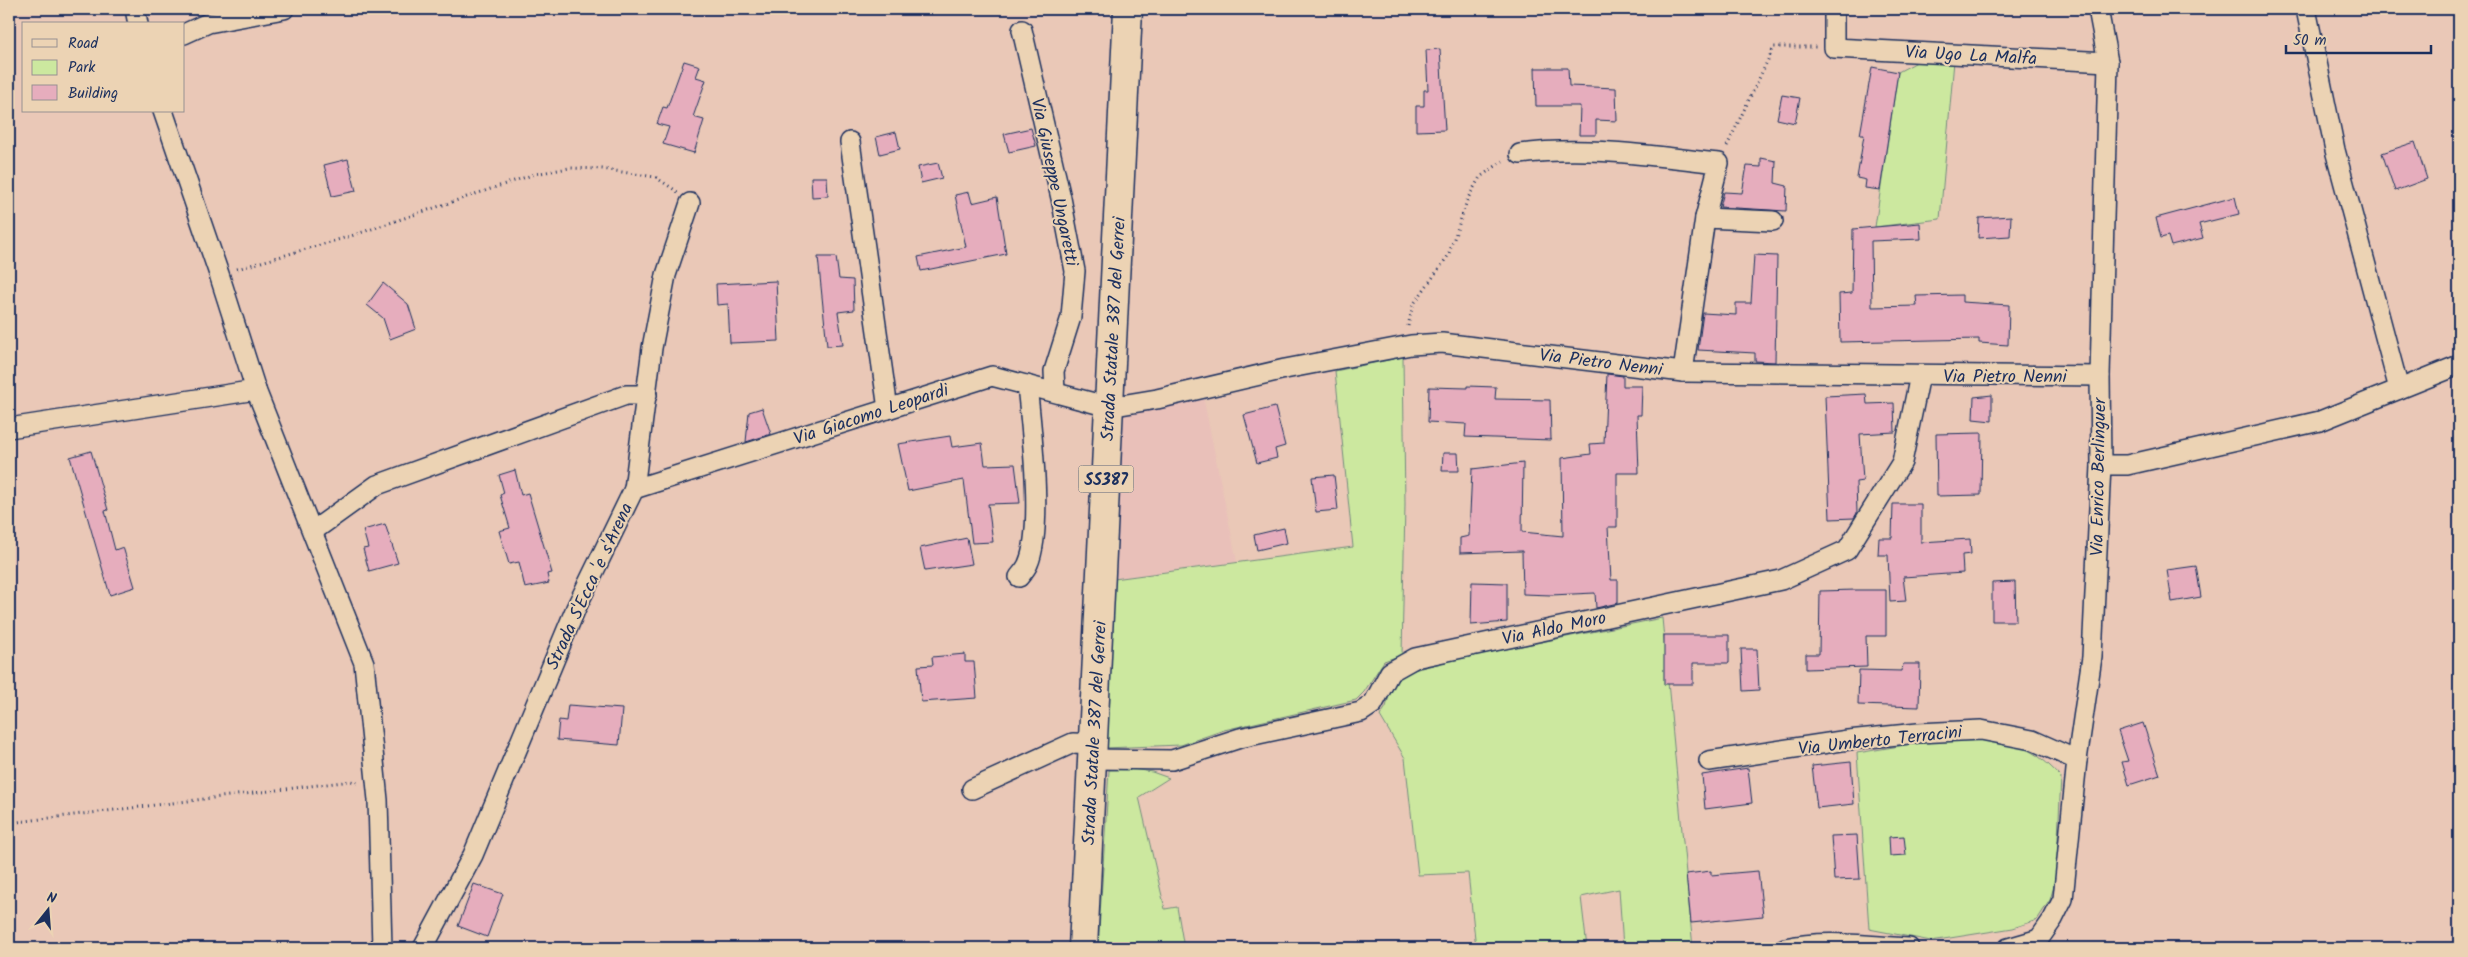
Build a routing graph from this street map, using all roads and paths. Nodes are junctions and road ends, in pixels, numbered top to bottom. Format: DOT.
graph roads {
  1 [pos="135,9"];
  2 [pos="284,9"];
  3 [pos="1128,9"];
  4 [pos="1834,9"];
  5 [pos="2098,9"];
  6 [pos="2306,9"];
  7 [pos="138,22"];
  8 [pos="1022,30"];
  9 [pos="185,34"];
  10 [pos="1834,48"];
  11 [pos="2108,62"];
  12 [pos="163,112"];
  13 [pos="850,142"];
  14 [pos="1520,154"];
  15 [pos="1719,163"];
  16 [pos="690,203"];
  17 [pos="1705,218"];
  18 [pos="1773,221"];
  19 [pos="219,274"];
  20 [pos="1405,346"];
  21 [pos="2459,365"];
  22 [pos="1683,372"];
  23 [pos="1920,375"];
  24 [pos="2100,376"];
  25 [pos="1027,385"];
  26 [pos="2399,389"];
  27 [pos="256,390"];
  28 [pos="1054,392"];
  29 [pos="647,394"];
  30 [pos="1110,407"];
  31 [pos="888,409"];
  32 [pos="9,428"];
  33 [pos="2101,465"];
  34 [pos="634,489"];
  35 [pos="313,531"];
  36 [pos="1019,577"];
  37 [pos="1093,752"];
  38 [pos="2077,760"];
  39 [pos="1709,761"];
  40 [pos="377,788"];
  41 [pos="972,789"];
  42 [pos="9,823"];
  43 [pos="382,948"];
  44 [pos="423,948"];
  45 [pos="1083,948"];
  46 [pos="1785,948"];
  47 [pos="1909,948"];
  48 [pos="2008,948"];
  1 -- 7 [label="street"];
  2 -- 9 [label="street"];
  3 -- 30 [label="main road, Strada Statale 387 del Gerrei / SS387"];
  4 -- 10 [label="street"];
  5 -- 11 [label="street, Via Enrico Berlinguer"];
  6 -- 26 [label="street"];
  8 -- 28 [label="street, Via Giuseppe Ungaretti"];
  10 -- 11 [label="street, Via Ugo La Malfa"];
  10 -- 15 [label="path"];
  11 -- 24 [label="street, Via Enrico Berlinguer"];
  12 -- 19 [label="street"];
  13 -- 31 [label="street"];
  14 -- 15 [label="street"];
  14 -- 20 [label="path"];
  15 -- 17 [label="street"];
  16 -- 19 [label="path"];
  16 -- 29 [label="street, Strada S'Ecca 'e s'Arena"];
  17 -- 18 [label="street"];
  17 -- 22 [label="street"];
  19 -- 27 [label="street"];
  20 -- 22 [label="street, Via Pietro Nenni"];
  20 -- 30 [label="street, Via Pietro Nenni"];
  21 -- 26 [label="street"];
  22 -- 23 [label="street, Via Pietro Nenni"];
  23 -- 24 [label="street, Via Pietro Nenni"];
  23 -- 37 [label="street, Via Aldo Moro"];
  24 -- 33 [label="street, Via Enrico Berlinguer"];
  25 -- 28 [label="street, Via Giacomo Leopardi"];
  25 -- 31 [label="street, Via Giacomo Leopardi"];
  25 -- 36 [label="street"];
  26 -- 33 [label="street"];
  27 -- 32 [label="street"];
  27 -- 35 [label="street"];
  28 -- 30 [label="street, Via Giacomo Leopardi"];
  29 -- 34 [label="street, Strada S'Ecca 'e s'Arena"];
  29 -- 35 [label="street"];
  30 -- 37 [label="main road, Strada Statale 387 del Gerrei / SS387"];
  31 -- 34 [label="street, Via Giacomo Leopardi"];
  33 -- 38 [label="street, Via Enrico Berlinguer"];
  34 -- 44 [label="street, Strada S'Ecca 'e s'Arena"];
  35 -- 40 [label="street"];
  37 -- 41 [label="street, Via Aldo Moro"];
  37 -- 45 [label="main road, Strada Statale 387 del Gerrei / SS387"];
  38 -- 39 [label="street, Via Umberto Terracini"];
  38 -- 48 [label="street, Via Enrico Berlinguer"];
  40 -- 42 [label="path"];
  40 -- 43 [label="street"];
  46 -- 47 [label="street"];
}
